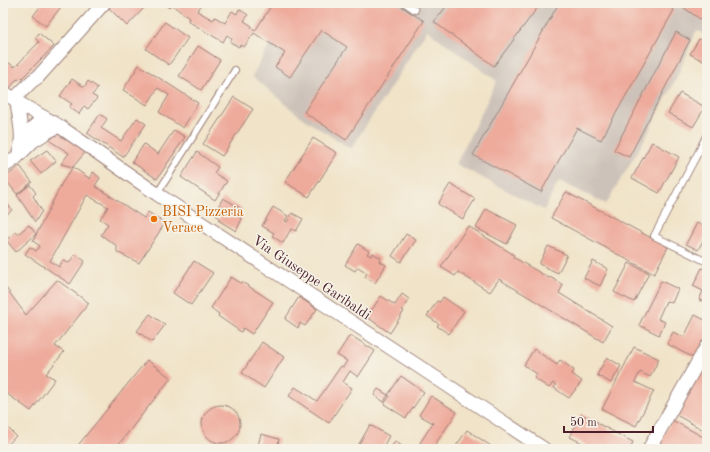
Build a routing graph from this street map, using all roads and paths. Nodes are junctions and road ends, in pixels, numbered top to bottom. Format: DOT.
graph roads {
  1 [pos="104,3"];
  2 [pos="406,3"];
  3 [pos="415,10"];
  4 [pos="236,70"];
  5 [pos="11,98"];
  6 [pos="47,119"];
  7 [pos="59,126"];
  8 [pos="707,134"];
  9 [pos="21,142"];
  10 [pos="18,156"];
  11 [pos="3,167"];
  12 [pos="157,194"];
  13 [pos="707,262"];
  14 [pos="707,346"];
  15 [pos="544,449"];
  16 [pos="649,449"];
  1 -- 5 [label="street"];
  2 -- 3 [label="lane"];
  4 -- 12 [label="lane"];
  5 -- 6 [label="street, Via Giuseppe Garibaldi"];
  5 -- 9 [label="street"];
  6 -- 7 [label="street, Via Giuseppe Garibaldi"];
  6 -- 9 [label="street"];
  7 -- 10 [label="street"];
  7 -- 12 [label="street, Via Giuseppe Garibaldi"];
  8 -- 13 [label="lane"];
  9 -- 10 [label="street"];
  10 -- 11 [label="street"];
  12 -- 15 [label="street, Via Giuseppe Garibaldi"];
  14 -- 16 [label="street"];
}
